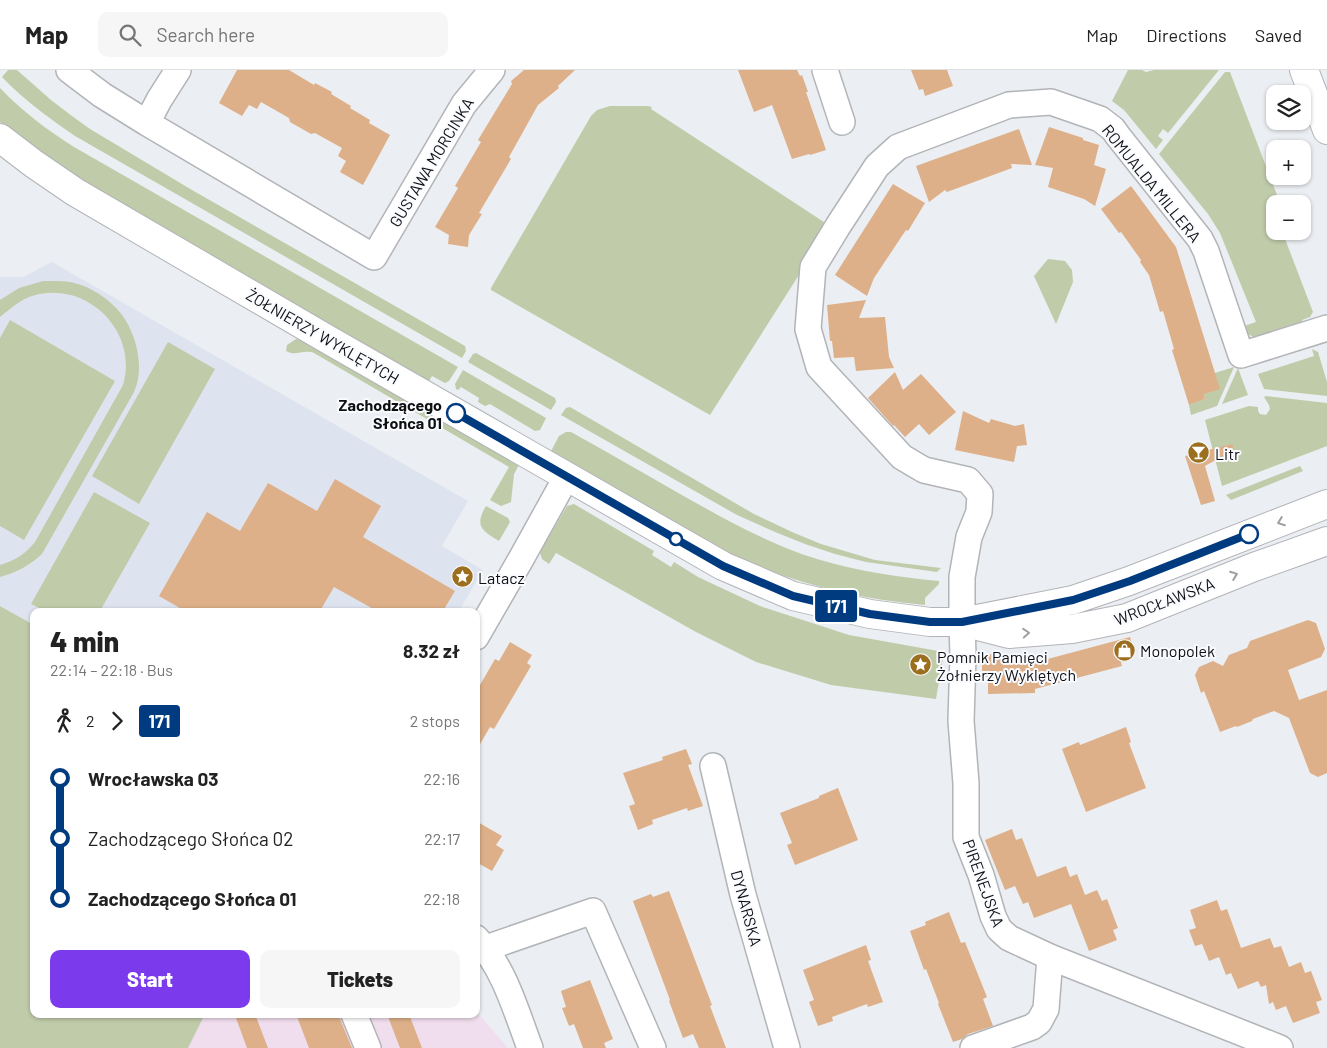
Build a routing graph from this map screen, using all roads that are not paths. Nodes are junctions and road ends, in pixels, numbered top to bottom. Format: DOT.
graph roads {
  1 [pos="69,70"];
  2 [pos="178,70"];
  3 [pos="492,70"];
  4 [pos="825,70"];
  5 [pos="1304,70"];
  6 [pos="842,122"];
  7 [pos="147,123"];
  8 [pos="1327,130"];
  9 [pos="0,138"];
  10 [pos="1327,328"];
  11 [pos="567,476"];
  12 [pos="1327,504"];
  13 [pos="1327,541"];
  14 [pos="962,622"];
  15 [pos="480,630"];
  16 [pos="713,766"];
  17 [pos="481,943"];
  18 [pos="1050,958"];
  19 [pos="356,1018"];
  20 [pos="368,1048"];
  21 [pos="530,1048"];
  22 [pos="653,1048"];
  23 [pos="787,1048"];
  24 [pos="973,1048"];
  25 [pos="1280,1048"];
  1 -- 7 [label="street"];
  2 -- 7 [label="street"];
  3 -- 7 [label="street, GUSTAWA MORCINKA"];
  4 -- 6 [label="street"];
  5 -- 8 [label="street"];
  9 -- 11 [label="street, ŻOŁNIERZY WYKLĘTYCH"];
  10 -- 14 [label="street, ROMUALDA MILLERA"];
  11 -- 14 [label="street, ŻOŁNIERZY WYKLĘTYCH"];
  11 -- 15 [label="street"];
  12 -- 14 [label="street, WROCŁAWSKA, one-way"];
  14 -- 13 [label="street, WROCŁAWSKA, one-way"];
  14 -- 18 [label="street, PIRENEJSKA"];
  16 -- 23 [label="street, DYNARSKA"];
  17 -- 21 [label="street"];
  17 -- 22 [label="street"];
  18 -- 24 [label="street"];
  18 -- 25 [label="street, PIRENEJSKA"];
  19 -- 20 [label="street"];
}
